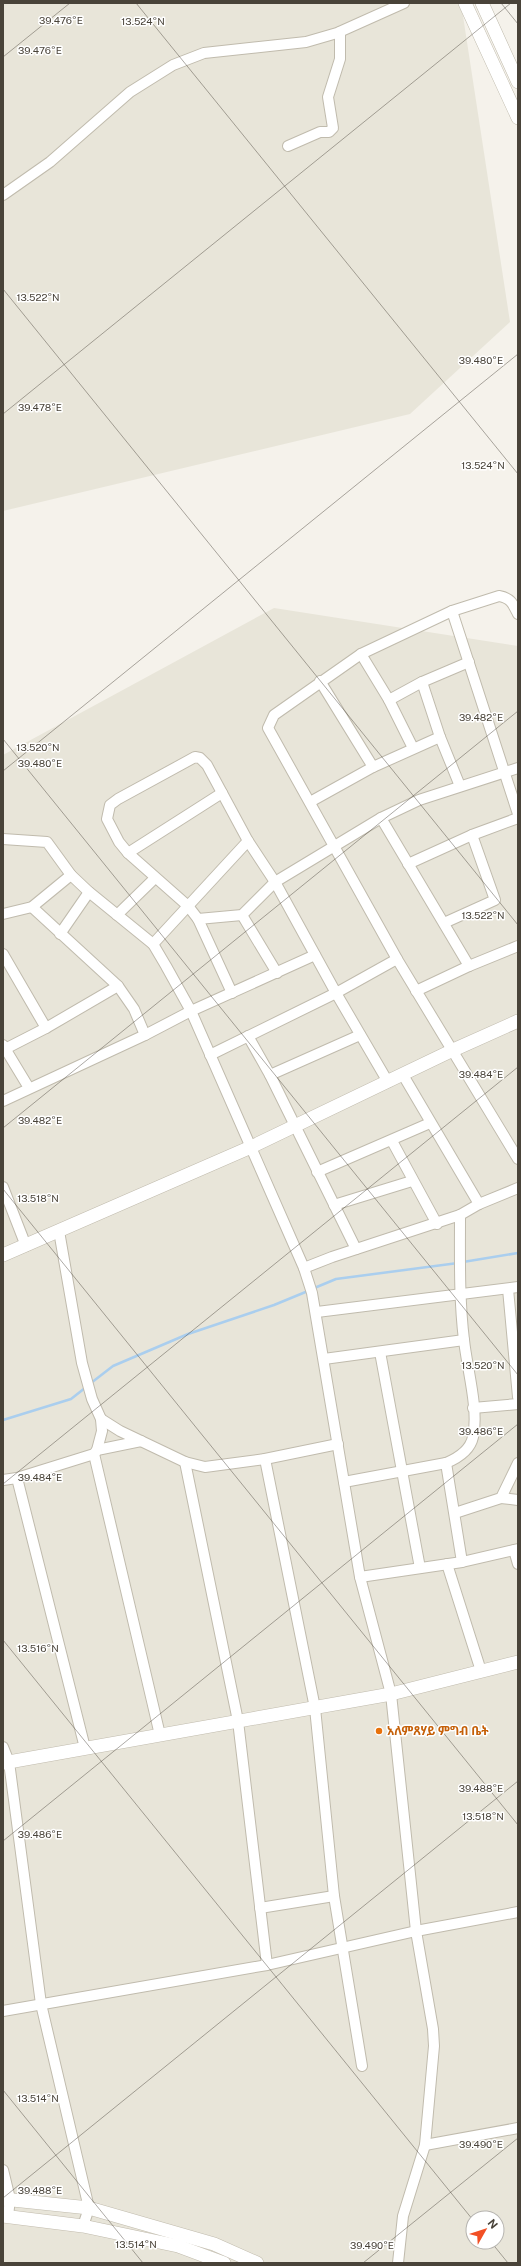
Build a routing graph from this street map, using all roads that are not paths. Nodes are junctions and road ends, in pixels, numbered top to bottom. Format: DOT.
graph roads {
  1 [pos="404,3"];
  2 [pos="465,3"];
  3 [pos="482,3"];
  4 [pos="340,32"];
  5 [pos="518,82"];
  6 [pos="518,118"];
  7 [pos="288,146"];
  8 [pos="3,195"];
  9 [pos="452,611"];
  10 [pos="518,614"];
  11 [pos="361,654"];
  12 [pos="469,662"];
  13 [pos="320,681"];
  14 [pos="422,682"];
  15 [pos="389,700"];
  16 [pos="440,737"];
  17 [pos="412,748"];
  18 [pos="373,767"];
  19 [pos="518,768"];
  20 [pos="504,773"];
  21 [pos="460,786"];
  22 [pos="222,793"];
  23 [pos="310,802"];
  24 [pos="518,814"];
  25 [pos="381,818"];
  26 [pos="518,818"];
  27 [pos="472,835"];
  28 [pos="3,838"];
  29 [pos="248,841"];
  30 [pos="336,846"];
  31 [pos="128,853"];
  32 [pos="408,864"];
  33 [pos="71,875"];
  34 [pos="155,878"];
  35 [pos="275,882"];
  36 [pos="89,892"];
  37 [pos="188,906"];
  38 [pos="32,907"];
  39 [pos="3,914"];
  40 [pos="117,915"];
  41 [pos="242,915"];
  42 [pos="198,919"];
  43 [pos="444,923"];
  44 [pos="60,934"];
  45 [pos="153,944"];
  46 [pos="518,946"];
  47 [pos="3,954"];
  48 [pos="315,955"];
  49 [pos="397,959"];
  50 [pos="469,966"];
  51 [pos="277,973"];
  52 [pos="118,986"];
  53 [pos="416,991"];
  54 [pos="232,993"];
  55 [pos="336,993"];
  56 [pos="191,1011"];
  57 [pos="518,1021"];
  58 [pos="46,1028"];
  59 [pos="145,1035"];
  60 [pos="360,1035"];
  61 [pos="248,1036"];
  62 [pos="4,1047"];
  63 [pos="451,1051"];
  64 [pos="210,1055"];
  65 [pos="270,1075"];
  66 [pos="403,1075"];
  67 [pos="388,1082"];
  68 [pos="29,1088"];
  69 [pos="3,1101"];
  70 [pos="430,1123"];
  71 [pos="294,1125"];
  72 [pos="392,1141"];
  73 [pos="251,1147"];
  74 [pos="518,1159"];
  75 [pos="318,1172"];
  76 [pos="412,1181"];
  77 [pos="3,1187"];
  78 [pos="518,1188"];
  79 [pos="479,1204"];
  80 [pos="334,1205"];
  81 [pos="460,1215"];
  82 [pos="437,1224"];
  83 [pos="59,1231"];
  84 [pos="26,1246"];
  85 [pos="356,1249"];
  86 [pos="3,1255"];
  87 [pos="304,1268"];
  88 [pos="513,1288"];
  89 [pos="460,1295"];
  90 [pos="317,1312"];
  91 [pos="464,1340"];
  92 [pos="380,1352"];
  93 [pos="324,1359"];
  94 [pos="518,1397"];
  95 [pos="518,1404"];
  96 [pos="473,1408"];
  97 [pos="101,1419"];
  98 [pos="141,1441"];
  99 [pos="338,1444"];
  100 [pos="95,1452"];
  101 [pos="266,1459"];
  102 [pos="185,1462"];
  103 [pos="446,1463"];
  104 [pos="518,1463"];
  105 [pos="401,1470"];
  106 [pos="17,1478"];
  107 [pos="3,1480"];
  108 [pos="344,1482"];
  109 [pos="501,1498"];
  110 [pos="518,1500"];
  111 [pos="455,1513"];
  112 [pos="516,1550"];
  113 [pos="462,1562"];
  114 [pos="447,1564"];
  115 [pos="518,1564"];
  116 [pos="420,1568"];
  117 [pos="360,1578"];
  118 [pos="518,1662"];
  119 [pos="481,1671"];
  120 [pos="391,1694"];
  121 [pos="315,1708"];
  122 [pos="238,1721"];
  123 [pos="160,1735"];
  124 [pos="3,1747"];
  125 [pos="85,1748"];
  126 [pos="6,1763"];
  127 [pos="334,1896"];
  128 [pos="260,1908"];
  129 [pos="518,1912"];
  130 [pos="416,1931"];
  131 [pos="343,1948"];
  132 [pos="267,1965"];
  133 [pos="41,2004"];
  134 [pos="3,2011"];
  135 [pos="362,2066"];
  136 [pos="518,2128"];
  137 [pos="425,2145"];
  138 [pos="3,2170"];
  139 [pos="6,2199"];
  140 [pos="89,2208"];
  141 [pos="6,2216"];
  142 [pos="83,2226"];
  143 [pos="224,2263"];
  144 [pos="257,2263"];
  145 [pos="398,2263"];
  1 -- 4 [label="street"];
  2 -- 6 [label="street"];
  3 -- 5 [label="street"];
  4 -- 7 [label="street"];
  4 -- 8 [label="street"];
  9 -- 10 [label="street"];
  9 -- 11 [label="street"];
  9 -- 12 [label="street"];
  11 -- 13 [label="street"];
  11 -- 15 [label="street"];
  12 -- 14 [label="street"];
  12 -- 20 [label="street"];
  13 -- 18 [label="street"];
  13 -- 23 [label="street"];
  14 -- 15 [label="street"];
  14 -- 16 [label="street"];
  15 -- 17 [label="street"];
  16 -- 17 [label="street"];
  16 -- 21 [label="street"];
  17 -- 18 [label="street"];
  18 -- 23 [label="street"];
  19 -- 20 [label="street"];
  20 -- 21 [label="street"];
  20 -- 24 [label="street"];
  21 -- 25 [label="street"];
  22 -- 29 [label="street"];
  22 -- 31 [label="street"];
  22 -- 31 [label="street"];
  23 -- 30 [label="street"];
  25 -- 30 [label="street"];
  25 -- 32 [label="street"];
  26 -- 27 [label="street"];
  27 -- 32 [label="street"];
  27 -- 43 [label="street"];
  28 -- 33 [label="street"];
  29 -- 35 [label="street"];
  29 -- 37 [label="street"];
  30 -- 35 [label="street"];
  30 -- 49 [label="street"];
  31 -- 34 [label="street"];
  32 -- 43 [label="street"];
  33 -- 36 [label="street"];
  33 -- 38 [label="street"];
  34 -- 37 [label="street"];
  34 -- 40 [label="street"];
  35 -- 41 [label="street"];
  35 -- 48 [label="street"];
  36 -- 40 [label="street"];
  36 -- 44 [label="street"];
  37 -- 42 [label="street"];
  37 -- 45 [label="street"];
  38 -- 39 [label="street"];
  38 -- 44 [label="street"];
  40 -- 45 [label="street"];
  41 -- 42 [label="street"];
  41 -- 51 [label="street"];
  42 -- 54 [label="street"];
  43 -- 50 [label="street"];
  44 -- 52 [label="street"];
  45 -- 56 [label="street"];
  46 -- 50 [label="street"];
  47 -- 58 [label="street"];
  48 -- 51 [label="street"];
  48 -- 55 [label="street"];
  49 -- 53 [label="street"];
  49 -- 55 [label="street"];
  50 -- 53 [label="street"];
  51 -- 54 [label="street"];
  52 -- 58 [label="street"];
  52 -- 59 [label="street"];
  53 -- 63 [label="street"];
  54 -- 56 [label="street"];
  55 -- 60 [label="street"];
  55 -- 61 [label="street"];
  56 -- 59 [label="street"];
  56 -- 64 [label="street"];
  57 -- 63 [label="street"];
  58 -- 62 [label="street"];
  59 -- 68 [label="street"];
  60 -- 65 [label="street"];
  60 -- 67 [label="street"];
  61 -- 64 [label="street"];
  61 -- 65 [label="street"];
  62 -- 68 [label="street"];
  63 -- 66 [label="street"];
  63 -- 74 [label="street"];
  64 -- 73 [label="street"];
  65 -- 71 [label="street"];
  66 -- 67 [label="street"];
  66 -- 70 [label="street"];
  67 -- 71 [label="street"];
  68 -- 69 [label="street"];
  70 -- 72 [label="street"];
  70 -- 79 [label="street"];
  71 -- 73 [label="street"];
  71 -- 75 [label="street"];
  72 -- 75 [label="street"];
  72 -- 76 [label="street"];
  73 -- 83 [label="street"];
  73 -- 87 [label="street"];
  75 -- 80 [label="street"];
  76 -- 80 [label="street"];
  76 -- 82 [label="street"];
  77 -- 84 [label="street"];
  78 -- 79 [label="street"];
  79 -- 81 [label="street"];
  80 -- 85 [label="street"];
  81 -- 82 [label="street"];
  81 -- 89 [label="street"];
  82 -- 85 [label="street"];
  83 -- 84 [label="street"];
  83 -- 97 [label="street"];
  84 -- 86 [label="street"];
  85 -- 87 [label="street"];
  87 -- 90 [label="street"];
  88 -- 89 [label="street"];
  88 -- 94 [label="street"];
  89 -- 90 [label="street"];
  89 -- 91 [label="street"];
  90 -- 93 [label="street"];
  91 -- 92 [label="street"];
  91 -- 96 [label="street"];
  92 -- 93 [label="street"];
  92 -- 105 [label="street"];
  93 -- 99 [label="street"];
  95 -- 96 [label="street"];
  96 -- 103 [label="street"];
  97 -- 98 [label="street"];
  97 -- 100 [label="street"];
  98 -- 100 [label="street"];
  98 -- 102 [label="street"];
  99 -- 101 [label="street"];
  99 -- 108 [label="street"];
  100 -- 106 [label="street"];
  100 -- 123 [label="street"];
  101 -- 102 [label="street"];
  101 -- 121 [label="street"];
  102 -- 122 [label="street"];
  103 -- 105 [label="street"];
  103 -- 111 [label="street"];
  104 -- 109 [label="street"];
  105 -- 108 [label="street"];
  105 -- 116 [label="street"];
  106 -- 107 [label="street"];
  106 -- 125 [label="street"];
  108 -- 117 [label="street"];
  109 -- 110 [label="street"];
  109 -- 111 [label="street"];
  111 -- 113 [label="street"];
  112 -- 113 [label="street"];
  112 -- 115 [label="street"];
  113 -- 114 [label="street"];
  114 -- 116 [label="street"];
  114 -- 119 [label="street"];
  116 -- 117 [label="street"];
  117 -- 120 [label="street"];
  118 -- 119 [label="street"];
  119 -- 120 [label="street"];
  120 -- 121 [label="street"];
  120 -- 130 [label="street"];
  121 -- 122 [label="street"];
  121 -- 127 [label="street"];
  122 -- 123 [label="street"];
  122 -- 128 [label="street"];
  123 -- 125 [label="street"];
  124 -- 126 [label="street"];
  125 -- 126 [label="street"];
  126 -- 133 [label="street"];
  127 -- 128 [label="street"];
  127 -- 131 [label="street"];
  128 -- 132 [label="street"];
  129 -- 130 [label="street"];
  130 -- 131 [label="street"];
  130 -- 137 [label="street"];
  131 -- 132 [label="street"];
  131 -- 135 [label="street"];
  132 -- 133 [label="street"];
  133 -- 134 [label="street"];
  133 -- 140 [label="street"];
  136 -- 137 [label="street"];
  137 -- 145 [label="street"];
  138 -- 139 [label="street"];
  139 -- 140 [label="street"];
  139 -- 141 [label="street"];
  140 -- 142 [label="street"];
  140 -- 144 [label="street"];
  141 -- 142 [label="street"];
  142 -- 143 [label="street"];
}
